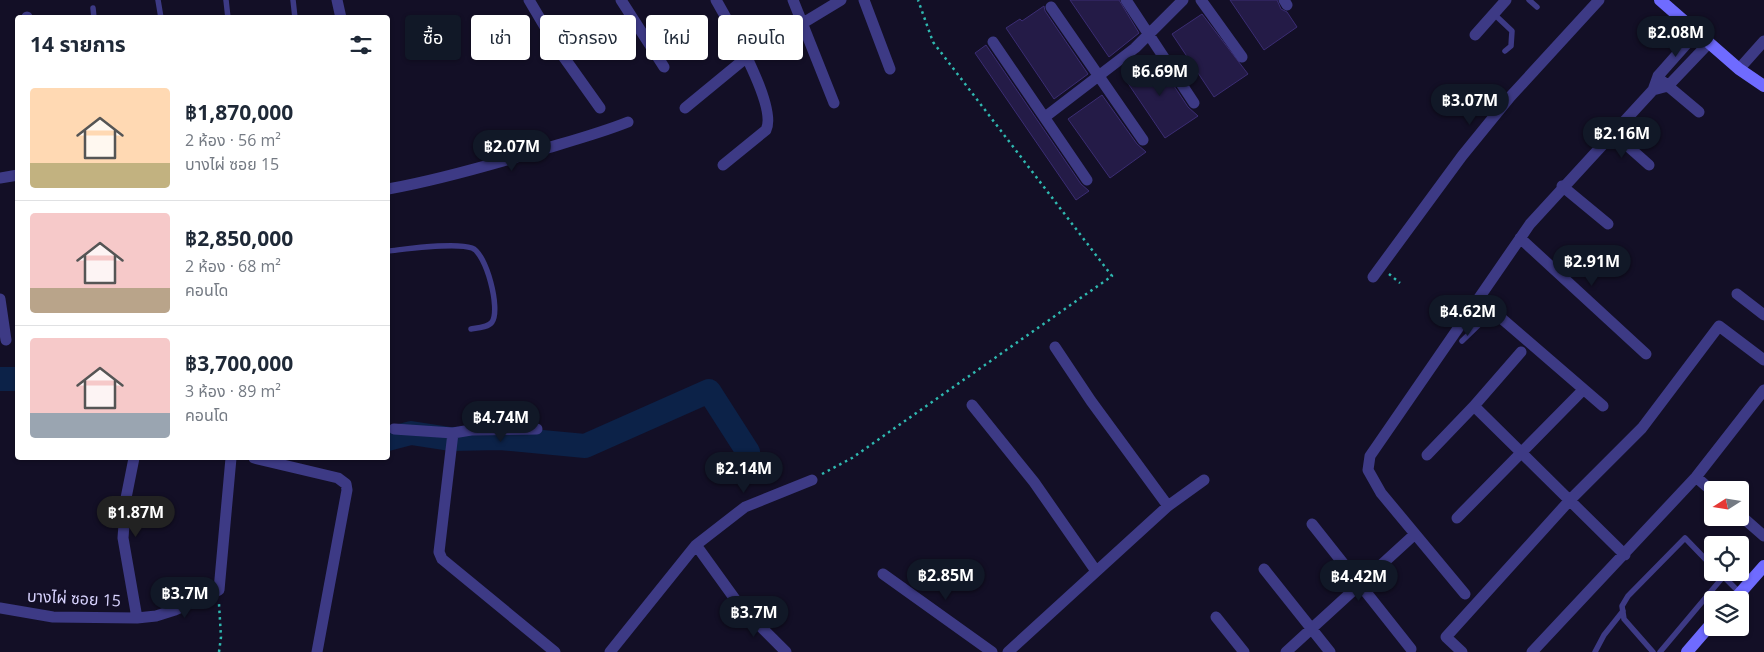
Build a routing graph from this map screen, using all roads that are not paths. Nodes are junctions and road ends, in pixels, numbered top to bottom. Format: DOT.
graph roads {
  1 [pos="158,0"];
  2 [pos="226,0"];
  3 [pos="293,0"];
  4 [pos="337,0"];
  5 [pos="529,0"];
  6 [pos="620,0"];
  7 [pos="716,0"];
  8 [pos="793,0"];
  9 [pos="841,0"];
  10 [pos="864,0"];
  11 [pos="1126,0"];
  12 [pos="1183,0"];
  13 [pos="1202,0"];
  14 [pos="1506,0"];
  15 [pos="1529,0"];
  16 [pos="1599,0"];
  17 [pos="1660,0"];
  18 [pos="1051,7"];
  19 [pos="93,8"];
  20 [pos="1537,8"];
  21 [pos="1494,14"];
  22 [pos="94,15"];
  23 [pos="160,15"];
  24 [pos="228,15"];
  25 [pos="295,15"];
  26 [pos="340,15"];
  27 [pos="724,15"];
  28 [pos="800,15"];
  29 [pos="803,23"];
  30 [pos="1697,32"];
  31 [pos="1149,34"];
  32 [pos="1475,35"];
  33 [pos="1764,41"];
  34 [pos="993,42"];
  35 [pos="1709,43"];
  36 [pos="1505,50"];
  37 [pos="1242,56"];
  38 [pos="743,60"];
  39 [pos="748,60"];
  40 [pos="664,67"];
  41 [pos="890,69"];
  42 [pos="1739,69"];
  43 [pos="1658,76"];
  44 [pos="1098,77"];
  45 [pos="1668,86"];
  46 [pos="1764,86"];
  47 [pos="1653,90"];
  48 [pos="834,103"];
  49 [pos="1194,103"];
  50 [pos="600,108"];
  51 [pos="685,108"];
  52 [pos="1699,112"];
  53 [pos="1045,117"];
  54 [pos="628,122"];
  55 [pos="1613,133"];
  56 [pos="1143,140"];
  57 [pos="723,165"];
  58 [pos="1649,165"];
  59 [pos="15,176"];
  60 [pos="0,178"];
  61 [pos="1087,180"];
  62 [pos="1562,186"];
  63 [pos="390,189"];
  64 [pos="1608,224"];
  65 [pos="1520,238"];
  66 [pos="390,251"];
  67 [pos="1373,277"];
  68 [pos="1737,294"];
  69 [pos="0,299"];
  70 [pos="1478,299"];
  71 [pos="1493,311"];
  72 [pos="1764,315"];
  73 [pos="471,329"];
  74 [pos="6,340"];
  75 [pos="1462,341"];
  76 [pos="1055,347"];
  77 [pos="1521,352"];
  78 [pos="1646,354"];
  79 [pos="1764,360"];
  80 [pos="1764,390"];
  81 [pos="1580,393"];
  82 [pos="972,405"];
  83 [pos="1474,406"];
  84 [pos="1603,406"];
  85 [pos="394,429"];
  86 [pos="537,429"];
  87 [pos="453,435"];
  88 [pos="1522,453"];
  89 [pos="1426,454"];
  90 [pos="134,460"];
  91 [pos="231,460"];
  92 [pos="262,460"];
  93 [pos="1696,477"];
  94 [pos="812,480"];
  95 [pos="1204,480"];
  96 [pos="1704,484"];
  97 [pos="1570,500"];
  98 [pos="1168,506"];
  99 [pos="1457,518"];
  100 [pos="1749,523"];
  101 [pos="1312,524"];
  102 [pos="1415,534"];
  103 [pos="1764,536"];
  104 [pos="696,545"];
  105 [pos="1625,555"];
  106 [pos="1704,558"];
  107 [pos="1764,566"];
  108 [pos="1264,569"];
  109 [pos="1096,571"];
  110 [pos="883,574"];
  111 [pos="1716,581"];
  112 [pos="1361,583"];
  113 [pos="1742,591"];
  114 [pos="1465,594"];
  115 [pos="0,608"];
  116 [pos="1623,611"];
  117 [pos="1216,617"];
  118 [pos="137,618"];
  119 [pos="1311,629"];
  120 [pos="1704,633"];
  121 [pos="1411,649"];
  122 [pos="317,652"];
  123 [pos="555,652"];
  124 [pos="610,652"];
  125 [pos="786,652"];
  126 [pos="992,652"];
  127 [pos="1008,652"];
  128 [pos="1244,652"];
  129 [pos="1286,652"];
  130 [pos="1330,652"];
  131 [pos="1462,652"];
  132 [pos="1532,652"];
  133 [pos="1595,652"];
  134 [pos="1653,652"];
  135 [pos="1660,652"];
  136 [pos="1687,652"];
  1 -- 23 [label="lane"];
  2 -- 24 [label="lane"];
  3 -- 25 [label="lane"];
  4 -- 26 [label="street"];
  5 -- 50 [label="street"];
  6 -- 40 [label="street"];
  7 -- 27 [label="street"];
  8 -- 28 [label="street"];
  9 -- 29 [label="street"];
  10 -- 41 [label="street"];
  11 -- 31 [label="street"];
  12 -- 31 [label="street"];
  13 -- 37 [label="street"];
  14 -- 21 [label="street"];
  15 -- 20 [label="lane"];
  16 -- 67 [label="street"];
  17 -- 30 [label="street"];
  18 -- 44 [label="street"];
  19 -- 22 [label="lane"];
  21 -- 32 [label="street"];
  21 -- 36 [label="lane"];
  29 -- 48 [label="street"];
  30 -- 35 [label="street"];
  30 -- 43 [label="street"];
  31 -- 44 [label="street"];
  31 -- 49 [label="street"];
  33 -- 42 [label="street"];
  34 -- 53 [label="street"];
  35 -- 42 [label="street"];
  35 -- 45 [label="street"];
  38 -- 51 [label="street"];
  39 -- 57 [label="street"];
  42 -- 46 [label="street"];
  43 -- 45 [label="street"];
  43 -- 47 [label="street"];
  44 -- 53 [label="street"];
  44 -- 56 [label="street"];
  45 -- 47 [label="street"];
  45 -- 52 [label="street"];
  47 -- 55 [label="street"];
  53 -- 61 [label="street"];
  54 -- 63 [label="street"];
  55 -- 58 [label="street"];
  55 -- 62 [label="street"];
  59 -- 60 [label="street"];
  62 -- 64 [label="street"];
  62 -- 65 [label="street"];
  65 -- 70 [label="street"];
  65 -- 78 [label="street"];
  66 -- 73 [label="lane"];
  68 -- 72 [label="street"];
  69 -- 74 [label="street"];
  70 -- 71 [label="street"];
  70 -- 102 [label="street"];
  71 -- 75 [label="lane"];
  71 -- 84 [label="street"];
  76 -- 98 [label="street"];
  77 -- 83 [label="street"];
  79 -- 97 [label="street"];
  80 -- 93 [label="street"];
  81 -- 88 [label="street"];
  82 -- 109 [label="street"];
  83 -- 88 [label="street"];
  83 -- 89 [label="street"];
  85 -- 87 [label="street"];
  86 -- 87 [label="street"];
  87 -- 123 [label="street"];
  88 -- 97 [label="street"];
  88 -- 99 [label="street"];
  90 -- 118 [label="street"];
  91 -- 118 [label="street, บางไผ่ ซอย 15"];
  92 -- 122 [label="street"];
  93 -- 96 [label="street"];
  93 -- 105 [label="street"];
  94 -- 104 [label="street"];
  95 -- 98 [label="street"];
  97 -- 105 [label="street"];
  97 -- 131 [label="street"];
  98 -- 109 [label="street"];
  100 -- 103 [label="street"];
  101 -- 112 [label="street"];
  102 -- 112 [label="street"];
  102 -- 114 [label="street"];
  104 -- 124 [label="street"];
  104 -- 125 [label="street"];
  105 -- 132 [label="street"];
  106 -- 116 [label="lane"];
  107 -- 113 [label="street"];
  108 -- 119 [label="street"];
  109 -- 127 [label="street"];
  110 -- 126 [label="street"];
  111 -- 135 [label="lane"];
  112 -- 119 [label="street"];
  112 -- 121 [label="street"];
  115 -- 118 [label="street, บางไผ่ ซอย 15"];
  116 -- 133 [label="lane"];
  116 -- 134 [label="lane"];
  117 -- 128 [label="street"];
  119 -- 129 [label="street"];
  119 -- 130 [label="street"];
  120 -- 136 [label="street"];
}
